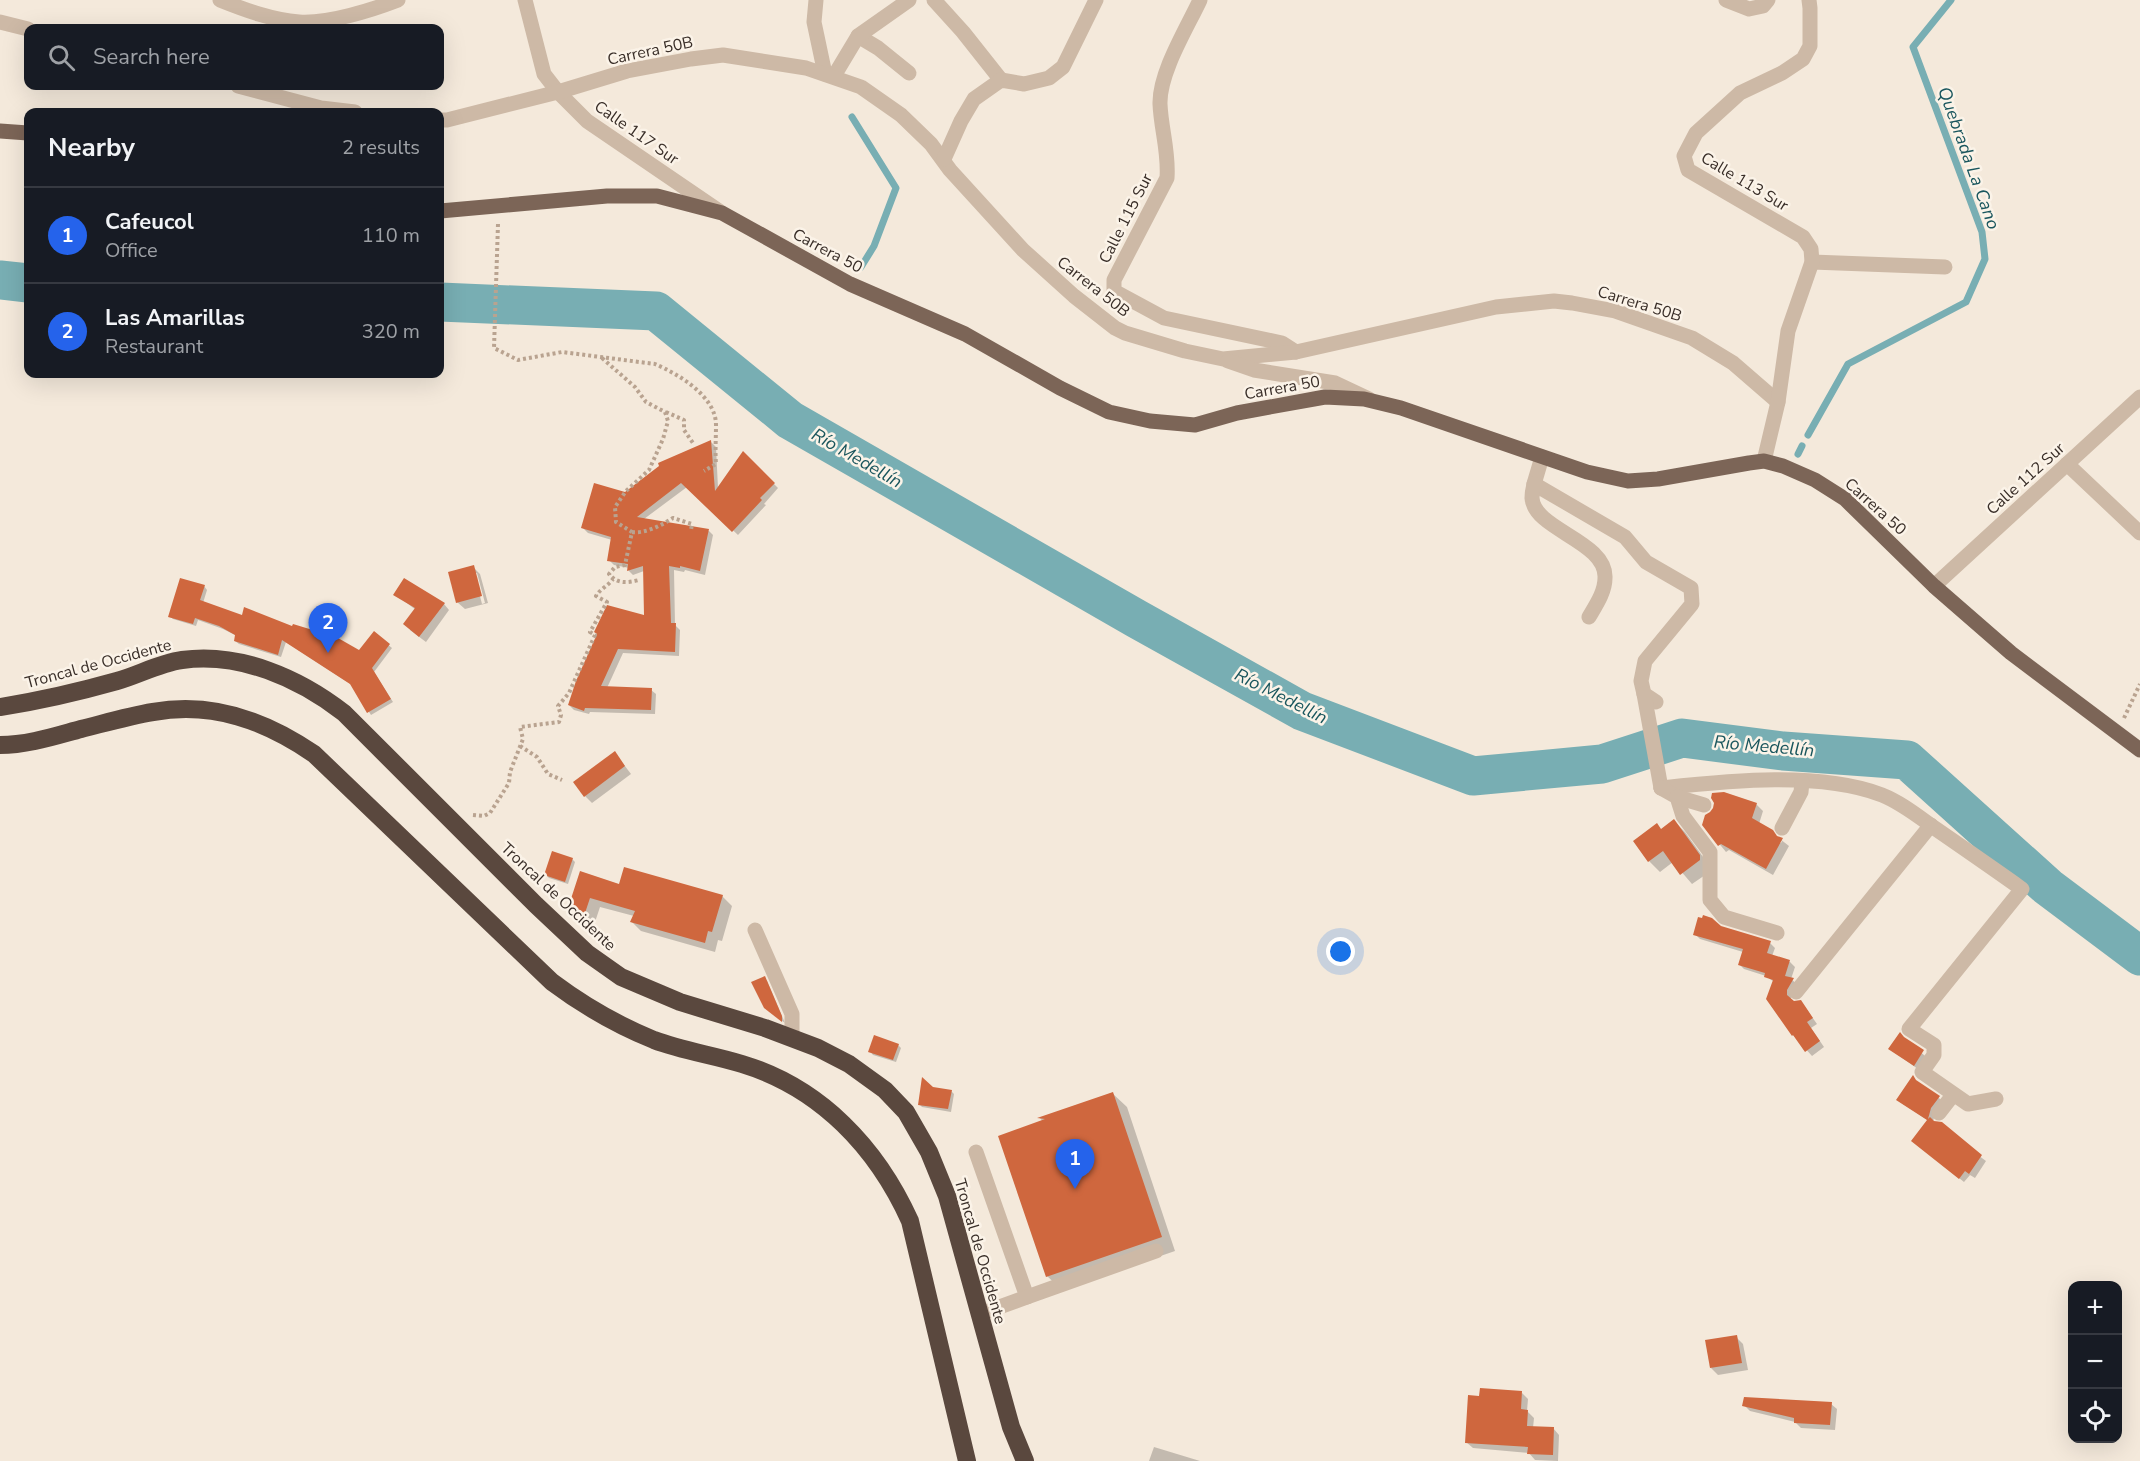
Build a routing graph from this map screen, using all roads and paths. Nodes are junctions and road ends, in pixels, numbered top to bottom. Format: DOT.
graph roads {
  1 [pos="220,0"];
  2 [pos="398,0"];
  3 [pos="525,0"];
  4 [pos="816,0"];
  5 [pos="909,0"];
  6 [pos="934,0"];
  7 [pos="1096,0"];
  8 [pos="1200,0"];
  9 [pos="1726,0"];
  10 [pos="1768,0"];
  11 [pos="1809,0"];
  12 [pos="0,22"];
  13 [pos="24,28"];
  14 [pos="858,36"];
  15 [pos="909,73"];
  16 [pos="829,75"];
  17 [pos="1001,80"];
  18 [pos="254,90"];
  19 [pos="558,92"];
  20 [pos="330,108"];
  21 [pos="444,120"];
  22 [pos="0,131"];
  23 [pos="24,133"];
  24 [pos="944,159"];
  25 [pos="444,211"];
  26 [pos="722,213"];
  27 [pos="498,231"];
  28 [pos="1812,262"];
  29 [pos="1945,267"];
  30 [pos="1296,352"];
  31 [pos="602,358"];
  32 [pos="1223,359"];
  33 [pos="2140,397"];
  34 [pos="1778,402"];
  35 [pos="1378,403"];
  36 [pos="665,412"];
  37 [pos="693,443"];
  38 [pos="1542,457"];
  39 [pos="1764,461"];
  40 [pos="2067,464"];
  41 [pos="704,471"];
  42 [pos="1534,484"];
  43 [pos="691,530"];
  44 [pos="632,532"];
  45 [pos="2140,533"];
  46 [pos="613,579"];
  47 [pos="639,580"];
  48 [pos="1934,586"];
  49 [pos="1589,617"];
  50 [pos="2140,684"];
  51 [pos="0,707"];
  52 [pos="2117,733"];
  53 [pos="0,745"];
  54 [pos="520,746"];
  55 [pos="2140,750"];
  56 [pos="562,780"];
  57 [pos="1802,782"];
  58 [pos="1661,788"];
  59 [pos="1677,797"];
  60 [pos="1704,805"];
  61 [pos="450,819"];
  62 [pos="1930,825"];
  63 [pos="1782,828"];
  64 [pos="755,930"];
  65 [pos="1777,933"];
  66 [pos="1796,992"];
  67 [pos="792,1038"];
  68 [pos="1953,1095"];
  69 [pos="1996,1099"];
  70 [pos="1940,1113"];
  71 [pos="976,1152"];
  72 [pos="1156,1251"];
  73 [pos="1028,1297"];
  74 [pos="980,1314"];
  75 [pos="967,1461"];
  76 [pos="1025,1461"];
  1 -- 2 [label="street"];
  3 -- 19 [label="street, Calle 117 Sur"];
  4 -- 16 [label="street"];
  5 -- 14 [label="street"];
  6 -- 17 [label="street"];
  7 -- 17 [label="street"];
  8 -- 30 [label="street, Calle 115 Sur"];
  9 -- 10 [label="street"];
  11 -- 28 [label="street, Calle 113 Sur"];
  12 -- 13 [label="street"];
  14 -- 15 [label="street"];
  14 -- 16 [label="street"];
  16 -- 19 [label="street, Carrera 50B"];
  16 -- 24 [label="street, Carrera 50B"];
  17 -- 24 [label="street"];
  18 -- 20 [label="street"];
  19 -- 21 [label="street, Carrera 50B"];
  19 -- 26 [label="street, Calle 117 Sur"];
  22 -- 23 [label="main road"];
  24 -- 32 [label="street, Carrera 50B"];
  25 -- 26 [label="main road, Carrera 50"];
  26 -- 35 [label="main road, Carrera 50"];
  27 -- 31 [label="path"];
  28 -- 29 [label="street"];
  28 -- 34 [label="street"];
  30 -- 32 [label="street, Carrera 50B"];
  30 -- 34 [label="street, Carrera 50B"];
  31 -- 36 [label="path"];
  31 -- 41 [label="path"];
  32 -- 35 [label="street"];
  33 -- 40 [label="street, Calle 112 Sur"];
  34 -- 39 [label="street"];
  35 -- 38 [label="main road, Carrera 50"];
  36 -- 37 [label="path"];
  36 -- 44 [label="path"];
  38 -- 39 [label="main road, Carrera 50"];
  38 -- 42 [label="street"];
  39 -- 48 [label="main road, Carrera 50"];
  40 -- 45 [label="street"];
  40 -- 48 [label="street, Calle 112 Sur"];
  42 -- 49 [label="street"];
  42 -- 58 [label="street"];
  43 -- 44 [label="path"];
  44 -- 46 [label="path"];
  46 -- 47 [label="path"];
  46 -- 54 [label="path"];
  48 -- 52 [label="main road, Carrera 50"];
  50 -- 52 [label="path"];
  51 -- 61 [label="highway, Troncal de Occidente"];
  52 -- 55 [label="main road, Carrera 50"];
  53 -- 75 [label="highway"];
  54 -- 56 [label="path"];
  54 -- 61 [label="path"];
  57 -- 58 [label="street"];
  57 -- 62 [label="street"];
  57 -- 63 [label="street"];
  58 -- 59 [label="street"];
  59 -- 60 [label="street"];
  59 -- 65 [label="street"];
  61 -- 67 [label="highway, Troncal de Occidente"];
  62 -- 66 [label="street"];
  62 -- 68 [label="street"];
  64 -- 67 [label="street"];
  67 -- 74 [label="highway, Troncal de Occidente"];
  68 -- 69 [label="street"];
  68 -- 70 [label="street"];
  71 -- 73 [label="street"];
  72 -- 73 [label="street"];
  73 -- 74 [label="street"];
  74 -- 76 [label="highway, Troncal de Occidente"];
}
